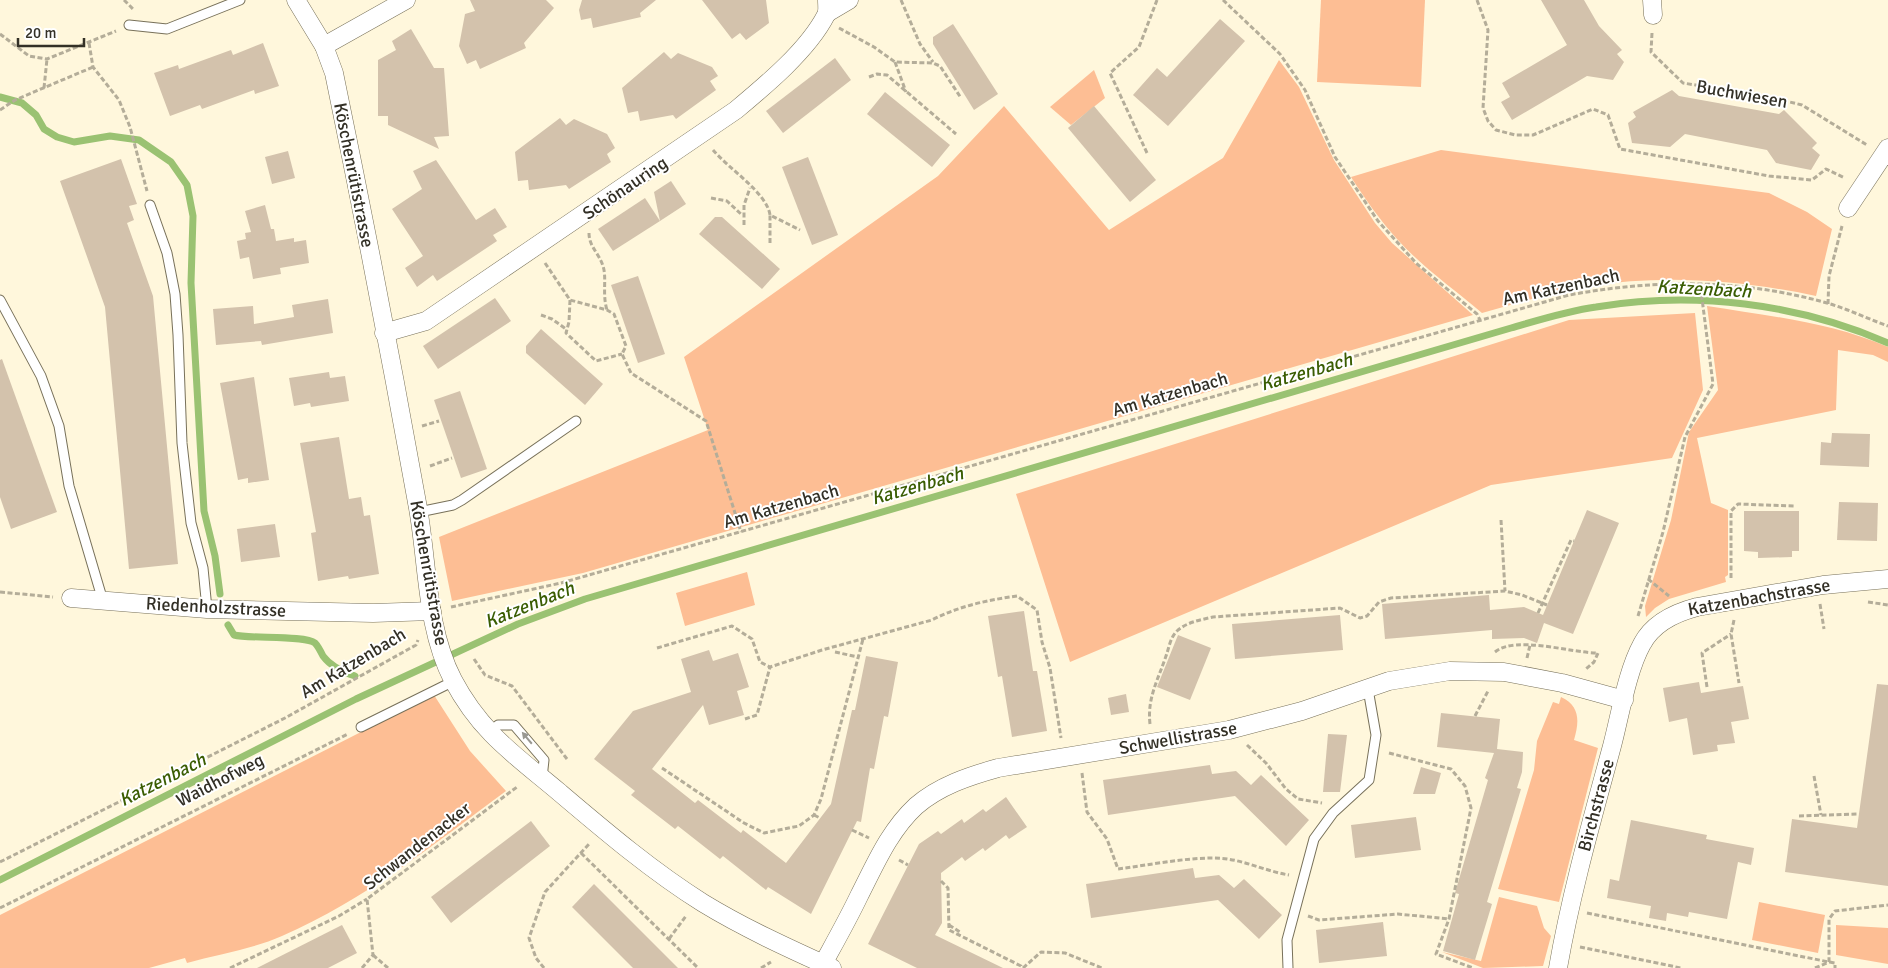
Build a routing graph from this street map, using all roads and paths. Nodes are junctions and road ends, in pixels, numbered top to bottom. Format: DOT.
graph roads {
  1 [pos="240,0"];
  2 [pos="296,0"];
  3 [pos="406,0"];
  4 [pos="849,0"];
  5 [pos="900,0"];
  6 [pos="1157,0"];
  7 [pos="1223,0"];
  8 [pos="1478,0"];
  9 [pos="1652,7"];
  10 [pos="830,14"];
  11 [pos="129,25"];
  12 [pos="0,34"];
  13 [pos="89,43"];
  14 [pos="324,46"];
  15 [pos="47,59"];
  16 [pos="895,62"];
  17 [pos="933,63"];
  18 [pos="94,67"];
  19 [pos="869,77"];
  20 [pos="44,88"];
  21 [pos="906,93"];
  22 [pos="961,98"];
  23 [pos="0,110"];
  24 [pos="956,134"];
  25 [pos="702,136"];
  26 [pos="1886,151"];
  27 [pos="1147,153"];
  28 [pos="1862,187"];
  29 [pos="750,188"];
  30 [pos="711,198"];
  31 [pos="150,205"];
  32 [pos="1848,208"];
  33 [pos="743,215"];
  34 [pos="770,215"];
  35 [pos="744,225"];
  36 [pos="586,227"];
  37 [pos="800,230"];
  38 [pos="770,243"];
  39 [pos="542,258"];
  40 [pos="1700,283"];
  41 [pos="0,300"];
  42 [pos="570,300"];
  43 [pos="1828,304"];
  44 [pos="608,310"];
  45 [pos="541,315"];
  46 [pos="1480,320"];
  47 [pos="1888,326"];
  48 [pos="566,328"];
  49 [pos="384,333"];
  50 [pos="622,354"];
  51 [pos="439,421"];
  52 [pos="576,421"];
  53 [pos="417,428"];
  54 [pos="452,458"];
  55 [pos="424,467"];
  56 [pos="1795,506"];
  57 [pos="419,512"];
  58 [pos="1501,520"];
  59 [pos="741,532"];
  60 [pos="1574,541"];
  61 [pos="1731,578"];
  62 [pos="1648,579"];
  63 [pos="1888,579"];
  64 [pos="1505,591"];
  65 [pos="0,592"];
  66 [pos="1669,596"];
  67 [pos="71,598"];
  68 [pos="103,601"];
  69 [pos="1542,603"];
  70 [pos="1820,604"];
  71 [pos="1547,605"];
  72 [pos="207,609"];
  73 [pos="432,611"];
  74 [pos="1538,613"];
  75 [pos="1734,616"];
  76 [pos="1636,622"];
  77 [pos="1824,629"];
  78 [pos="1731,634"];
  79 [pos="863,639"];
  80 [pos="1642,644"];
  81 [pos="1530,645"];
  82 [pos="657,648"];
  83 [pos="1499,649"];
  84 [pos="835,652"];
  85 [pos="858,657"];
  86 [pos="1527,658"];
  87 [pos="474,659"];
  88 [pos="770,667"];
  89 [pos="1582,675"];
  90 [pos="452,677"];
  91 [pos="1739,682"];
  92 [pos="1491,686"];
  93 [pos="1707,687"];
  94 [pos="1368,689"];
  95 [pos="1624,700"];
  96 [pos="1475,716"];
  97 [pos="745,719"];
  98 [pos="362,727"];
  99 [pos="1150,730"];
  100 [pos="1245,739"];
  101 [pos="1062,744"];
  102 [pos="1374,750"];
  103 [pos="567,759"];
  104 [pos="662,768"];
  105 [pos="1081,768"];
  106 [pos="1814,776"];
  107 [pos="517,787"];
  108 [pos="1340,807"];
  109 [pos="1859,814"];
  110 [pos="814,815"];
  111 [pos="1821,815"];
  112 [pos="1799,816"];
  113 [pos="820,818"];
  114 [pos="852,830"];
  115 [pos="872,839"];
  116 [pos="589,844"];
  117 [pos="581,853"];
  118 [pos="0,862"];
  119 [pos="1305,874"];
  120 [pos="941,882"];
  121 [pos="367,899"];
  122 [pos="1888,905"];
  123 [pos="0,908"];
  124 [pos="1294,912"];
  125 [pos="1586,913"];
  126 [pos="686,916"];
  127 [pos="1448,919"];
  128 [pos="669,938"];
  129 [pos="1579,947"];
  130 [pos="373,955"];
  131 [pos="772,962"];
  132 [pos="1829,962"];
  133 [pos="827,966"];
  134 [pos="230,968"];
  135 [pos="362,968"];
  136 [pos="388,968"];
  137 [pos="544,968"];
  138 [pos="698,968"];
  139 [pos="761,968"];
  140 [pos="1022,968"];
  141 [pos="1102,968"];
  142 [pos="1288,968"];
  143 [pos="1473,968"];
  144 [pos="1558,968"];
  145 [pos="1681,968"];
  146 [pos="1816,968"];
  147 [pos="1835,968"];
  1 -- 11 [label="lane"];
  2 -- 14 [label="street, Köschenrütistrasse"];
  3 -- 14 [label="street"];
  4 -- 10 [label="street"];
  5 -- 17 [label="path"];
  6 -- 27 [label="path"];
  7 -- 46 [label="path"];
  8 -- 28 [label="path"];
  9 -- 26 [label="path, Buchwiesen"];
  10 -- 16 [label="path"];
  10 -- 25 [label="street, Schönauring"];
  11 -- 13 [label="path"];
  12 -- 15 [label="path"];
  13 -- 15 [label="path"];
  13 -- 18 [label="path"];
  14 -- 49 [label="street, Köschenrütistrasse"];
  15 -- 20 [label="path"];
  16 -- 17 [label="path"];
  16 -- 21 [label="path"];
  17 -- 22 [label="path"];
  18 -- 20 [label="path"];
  18 -- 31 [label="path"];
  19 -- 21 [label="path"];
  20 -- 23 [label="path"];
  21 -- 24 [label="path"];
  25 -- 29 [label="path"];
  25 -- 49 [label="street, Schönauring"];
  26 -- 28 [label="street"];
  28 -- 32 [label="street"];
  29 -- 33 [label="path"];
  29 -- 34 [label="path"];
  30 -- 33 [label="path"];
  31 -- 72 [label="lane"];
  32 -- 43 [label="path"];
  33 -- 35 [label="path"];
  34 -- 37 [label="path"];
  34 -- 38 [label="path"];
  36 -- 44 [label="path"];
  39 -- 42 [label="path"];
  40 -- 43 [label="path, Am Katzenbach"];
  40 -- 46 [label="path, Am Katzenbach"];
  40 -- 62 [label="path"];
  41 -- 68 [label="lane"];
  42 -- 44 [label="path"];
  42 -- 48 [label="path"];
  43 -- 47 [label="path, Am Katzenbach"];
  44 -- 50 [label="path"];
  45 -- 48 [label="path"];
  46 -- 59 [label="path, Am Katzenbach"];
  48 -- 50 [label="path"];
  49 -- 57 [label="street, Köschenrütistrasse"];
  50 -- 59 [label="path"];
  51 -- 53 [label="path"];
  52 -- 57 [label="lane"];
  54 -- 55 [label="path"];
  56 -- 61 [label="path"];
  57 -- 73 [label="street, Köschenrütistrasse"];
  58 -- 64 [label="path"];
  59 -- 73 [label="path, Am Katzenbach"];
  60 -- 69 [label="path"];
  62 -- 66 [label="path"];
  62 -- 76 [label="path"];
  63 -- 80 [label="street, Katzenbachstrasse"];
  64 -- 69 [label="path"];
  64 -- 99 [label="path"];
  65 -- 67 [label="path"];
  67 -- 68 [label="street, Riedenholzstrasse"];
  68 -- 72 [label="street, Riedenholzstrasse"];
  69 -- 71 [label="path"];
  69 -- 74 [label="path"];
  70 -- 77 [label="path"];
  72 -- 73 [label="street, Riedenholzstrasse"];
  73 -- 90 [label="street, Köschenrütistrasse"];
  73 -- 118 [label="path, Am Katzenbach"];
  75 -- 78 [label="path"];
  78 -- 91 [label="path"];
  78 -- 93 [label="path"];
  79 -- 85 [label="path"];
  79 -- 88 [label="path"];
  79 -- 101 [label="path"];
  80 -- 95 [label="street, Birchstrasse"];
  81 -- 83 [label="path"];
  81 -- 86 [label="path"];
  81 -- 89 [label="path"];
  82 -- 88 [label="path"];
  84 -- 85 [label="path"];
  85 -- 110 [label="path"];
  87 -- 103 [label="path"];
  88 -- 97 [label="path"];
  90 -- 98 [label="lane"];
  90 -- 133 [label="street, Köschenrütistrasse"];
  92 -- 96 [label="path"];
  94 -- 95 [label="street, Schwellistrasse"];
  94 -- 102 [label="lane"];
  94 -- 133 [label="street, Schwellistrasse"];
  95 -- 144 [label="street, Birchstrasse"];
  98 -- 123 [label="path, Waidhofweg"];
  100 -- 108 [label="path"];
  102 -- 108 [label="lane"];
  102 -- 127 [label="path"];
  104 -- 110 [label="path"];
  105 -- 119 [label="path"];
  106 -- 111 [label="path"];
  107 -- 121 [label="path, Schwandenacker"];
  108 -- 119 [label="lane"];
  109 -- 111 [label="path"];
  110 -- 113 [label="path"];
  111 -- 112 [label="path"];
  114 -- 115 [label="path"];
  116 -- 117 [label="path"];
  117 -- 128 [label="path"];
  117 -- 137 [label="path"];
  119 -- 124 [label="lane"];
  120 -- 140 [label="path"];
  121 -- 130 [label="path, Schwandenacker"];
  121 -- 134 [label="path"];
  122 -- 132 [label="path"];
  124 -- 127 [label="path"];
  124 -- 142 [label="lane"];
  125 -- 132 [label="path"];
  126 -- 128 [label="path"];
  127 -- 143 [label="path"];
  128 -- 138 [label="path"];
  129 -- 145 [label="path"];
  130 -- 135 [label="path"];
  130 -- 136 [label="path"];
  131 -- 139 [label="path"];
  132 -- 146 [label="path"];
  132 -- 147 [label="path"];
  140 -- 141 [label="path"];
}
